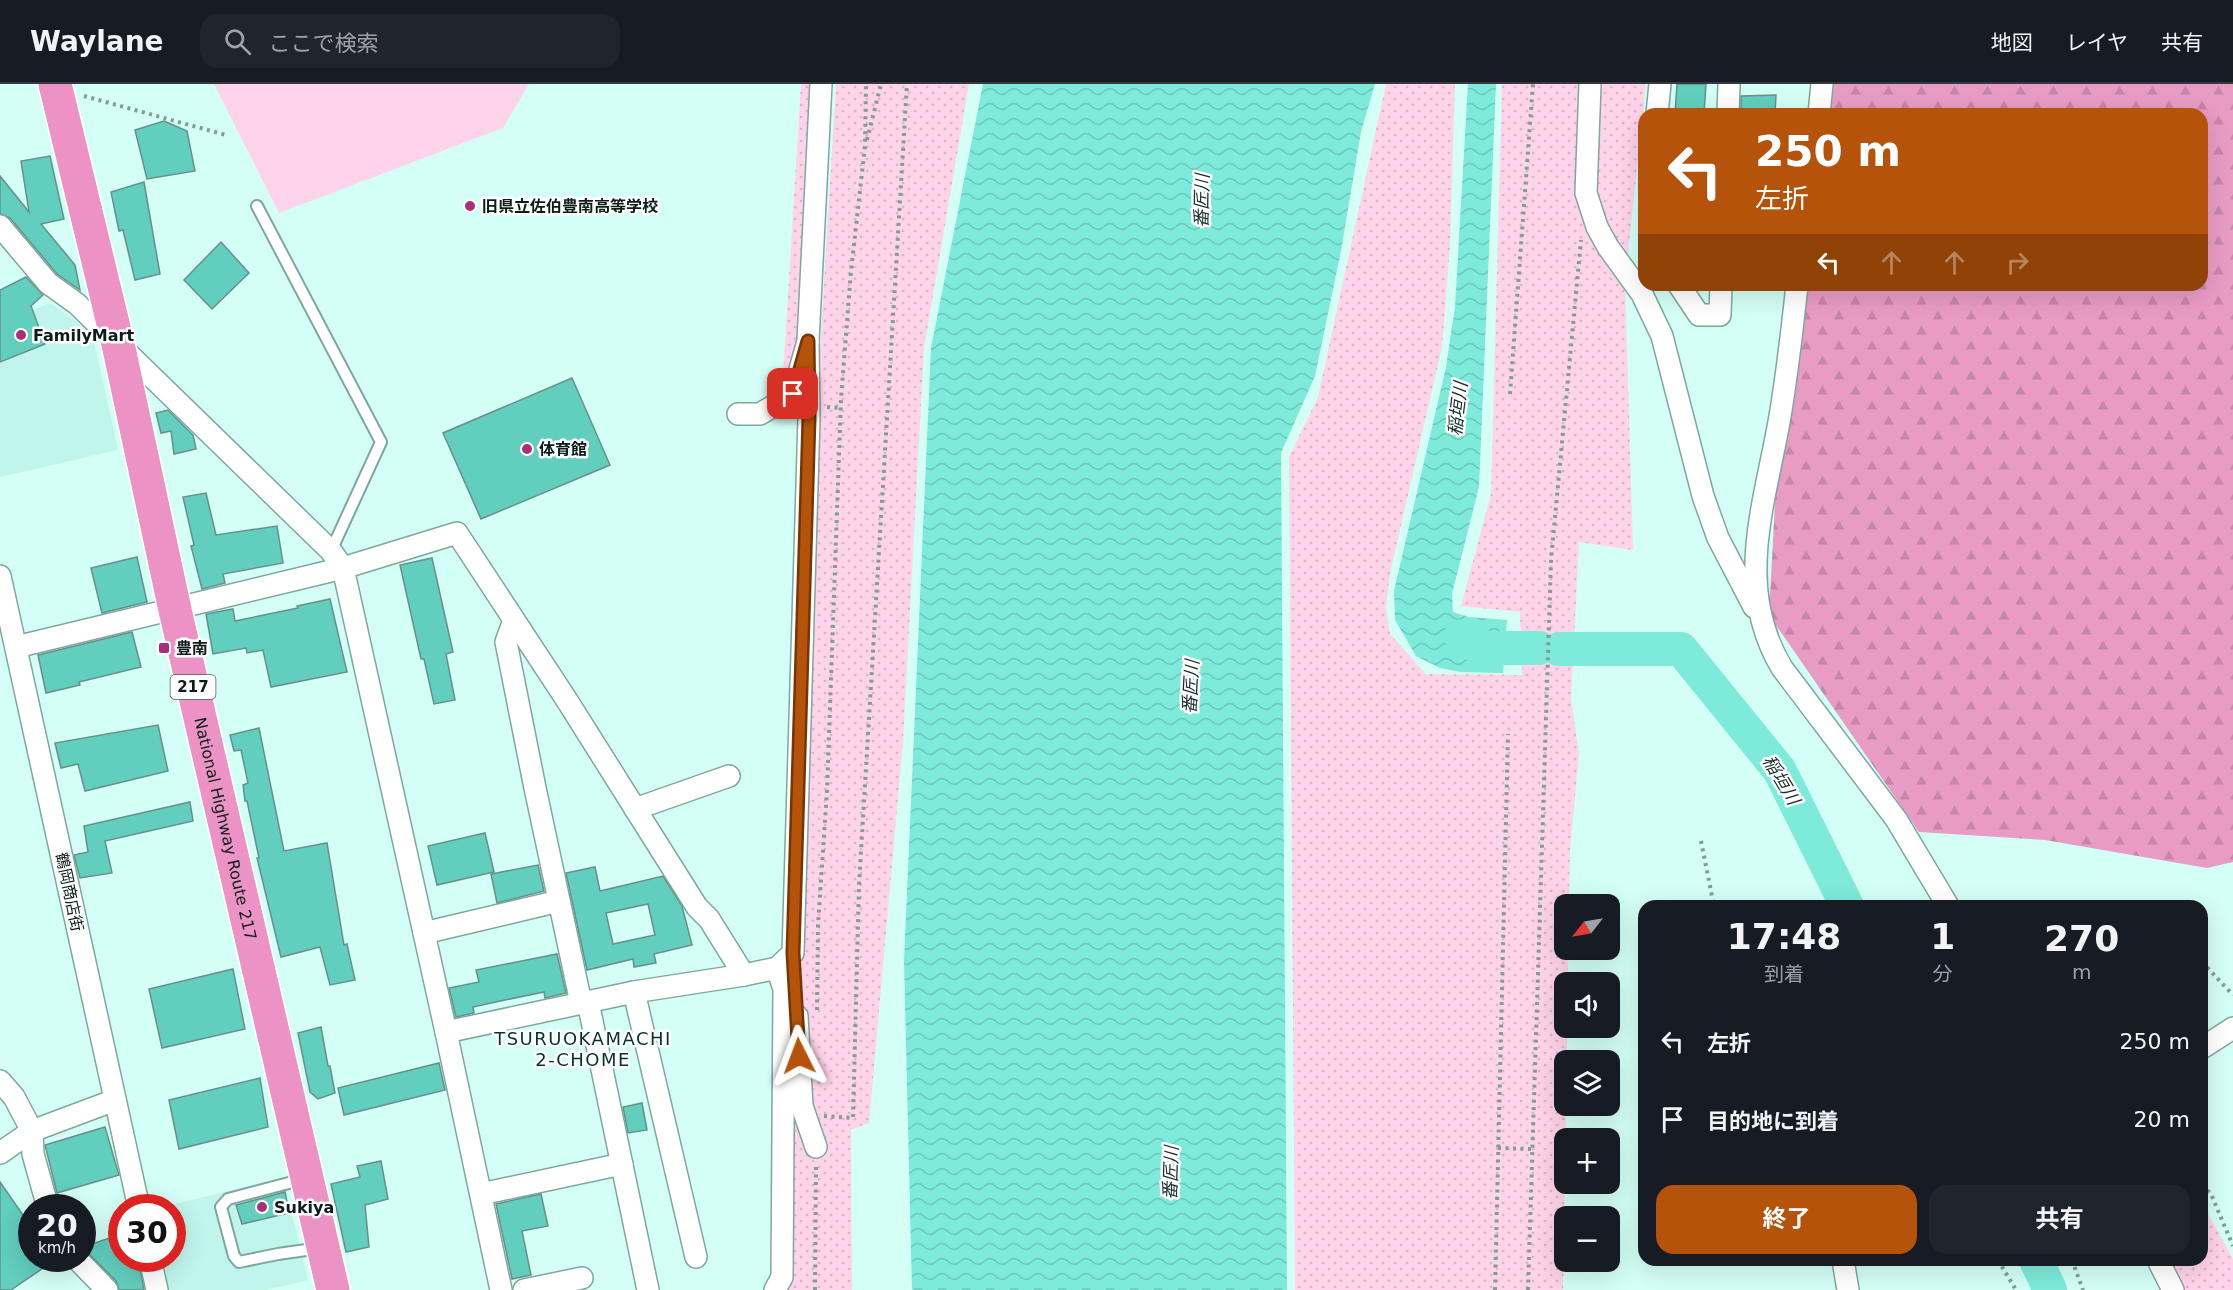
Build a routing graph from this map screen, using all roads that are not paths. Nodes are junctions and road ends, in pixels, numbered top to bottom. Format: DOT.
graph roads {
  1 [pos="821,84"];
  2 [pos="1590,84"];
  3 [pos="1660,84"];
  4 [pos="1729,84"];
  5 [pos="1822,84"];
  6 [pos="64,88"];
  7 [pos="1658,108"];
  8 [pos="1728,108"];
  9 [pos="1820,108"];
  10 [pos="257,206"];
  11 [pos="0,226"];
  12 [pos="1638,288"];
  13 [pos="1640,291"];
  14 [pos="1683,291"];
  15 [pos="1721,291"];
  16 [pos="1796,291"];
  17 [pos="808,341"];
  18 [pos="118,344"];
  19 [pos="738,414"];
  20 [pos="337,559"];
  21 [pos="0,576"];
  22 [pos="175,610"];
  23 [pos="514,620"];
  24 [pos="1762,622"];
  25 [pos="16,647"];
  26 [pos="729,776"];
  27 [pos="635,809"];
  28 [pos="1944,900"];
  29 [pos="559,901"];
  30 [pos="424,933"];
  31 [pos="793,953"];
  32 [pos="777,969"];
  33 [pos="744,975"];
  34 [pos="634,992"];
  35 [pos="584,1002"];
  36 [pos="2233,1028"];
  37 [pos="446,1032"];
  38 [pos="2208,1044"];
  39 [pos="0,1081"];
  40 [pos="115,1100"];
  41 [pos="32,1131"];
  42 [pos="816,1147"];
  43 [pos="0,1153"];
  44 [pos="621,1164"];
  45 [pos="307,1178"];
  46 [pos="44,1194"];
  47 [pos="136,1194"];
  48 [pos="481,1194"];
  49 [pos="323,1248"];
  50 [pos="696,1257"];
  51 [pos="1844,1266"];
  52 [pos="2161,1266"];
  53 [pos="90,1272"];
  54 [pos="153,1272"];
  55 [pos="582,1278"];
  56 [pos="107,1290"];
  57 [pos="157,1290"];
  58 [pos="333,1290"];
  59 [pos="501,1290"];
  60 [pos="524,1290"];
  61 [pos="648,1290"];
  62 [pos="776,1290"];
  63 [pos="1848,1290"];
  64 [pos="2173,1290"];
  1 -- 17 [label="street"];
  2 -- 12 [label="street"];
  3 -- 7 [label="street"];
  4 -- 8 [label="street"];
  5 -- 9 [label="street"];
  6 -- 18 [label="highway, National Highway Route 217 / 217"];
  10 -- 20 [label="lane"];
  11 -- 18 [label="street"];
  13 -- 24 [label="street"];
  14 -- 15 [label="street"];
  16 -- 24 [label="street"];
  17 -- 19 [label="street"];
  17 -- 31 [label="street"];
  18 -- 20 [label="street"];
  18 -- 22 [label="highway, National Highway Route 217 / 217"];
  20 -- 22 [label="street"];
  20 -- 23 [label="street"];
  20 -- 30 [label="street"];
  21 -- 25 [label="street, 鶴岡商店街"];
  22 -- 25 [label="street"];
  22 -- 45 [label="highway, National Highway Route 217 / 217"];
  23 -- 27 [label="street"];
  23 -- 29 [label="street"];
  24 -- 28 [label="street"];
  25 -- 40 [label="street, 鶴岡商店街"];
  26 -- 27 [label="street"];
  27 -- 33 [label="street"];
  29 -- 30 [label="street"];
  29 -- 35 [label="street"];
  30 -- 37 [label="street"];
  31 -- 32 [label="street"];
  31 -- 42 [label="street"];
  32 -- 33 [label="street"];
  32 -- 62 [label="street"];
  33 -- 34 [label="street"];
  34 -- 35 [label="street"];
  34 -- 50 [label="street"];
  35 -- 37 [label="street"];
  35 -- 44 [label="street"];
  36 -- 38 [label="street"];
  37 -- 48 [label="street"];
  39 -- 41 [label="street"];
  40 -- 41 [label="street"];
  40 -- 47 [label="street, 鶴岡商店街"];
  41 -- 43 [label="street"];
  41 -- 46 [label="street"];
  44 -- 48 [label="street"];
  44 -- 61 [label="street"];
  45 -- 49 [label="highway, National Highway Route 217 / 217"];
  45 -- 49 [label="lane"];
  48 -- 59 [label="street"];
  49 -- 58 [label="highway, National Highway Route 217 / 217"];
  51 -- 63 [label="street"];
  52 -- 64 [label="street"];
  53 -- 56 [label="street"];
  54 -- 57 [label="street"];
  55 -- 60 [label="street"];
}
